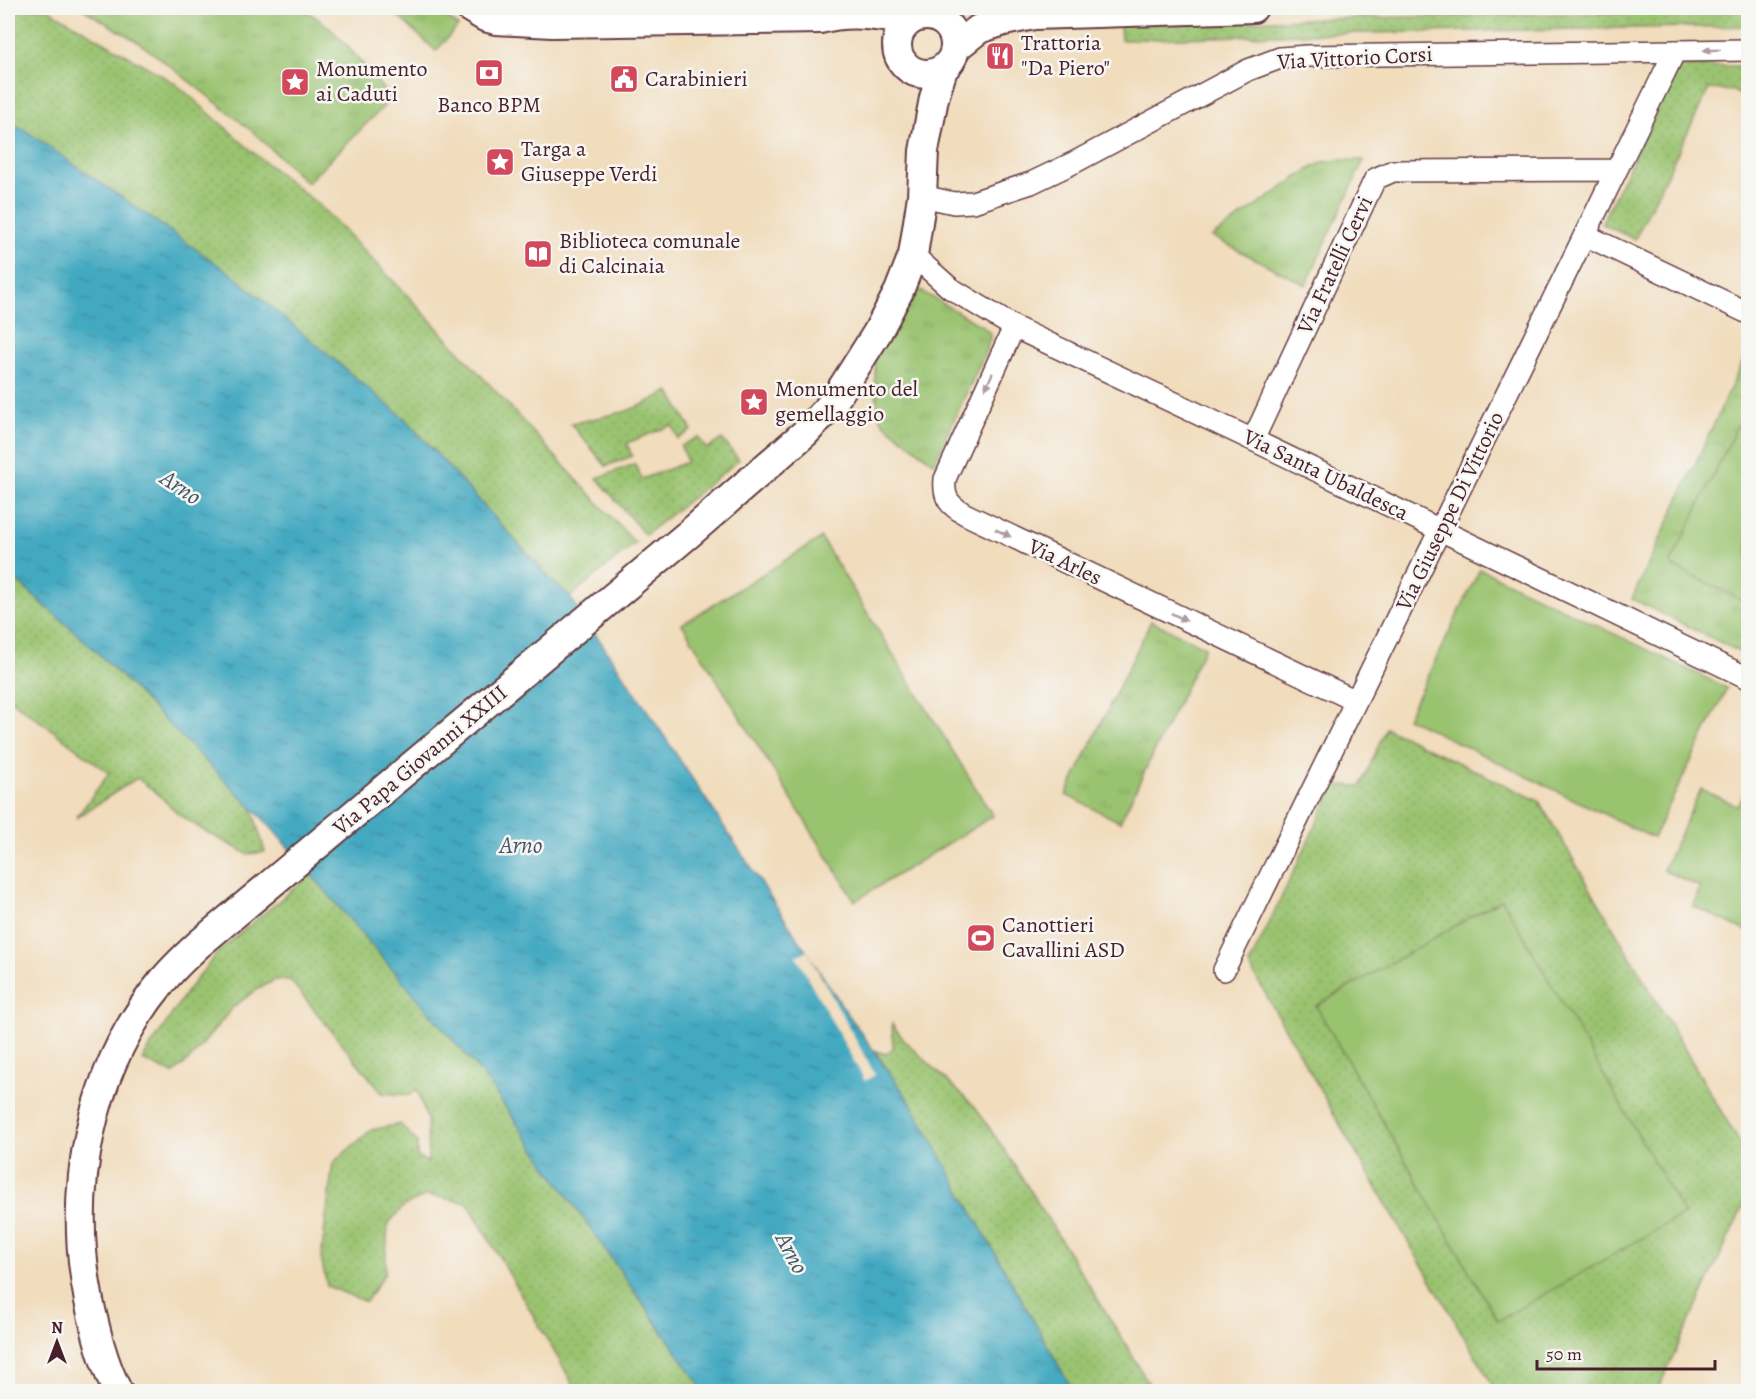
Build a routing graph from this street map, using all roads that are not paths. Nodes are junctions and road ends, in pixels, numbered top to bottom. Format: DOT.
graph roads {
  1 [pos="470,8"];
  2 [pos="1252,8"];
  3 [pos="703,14"];
  4 [pos="1034,15"];
  5 [pos="820,19"];
  6 [pos="939,19"];
  7 [pos="910,20"];
  8 [pos="1749,50"];
  9 [pos="1675,51"];
  10 [pos="903,59"];
  11 [pos="949,59"];
  12 [pos="924,151"];
  13 [pos="1616,170"];
  14 [pos="922,196"];
  15 [pos="1584,235"];
  16 [pos="913,255"];
  17 [pos="1749,313"];
  18 [pos="1014,327"];
  19 [pos="1253,440"];
  20 [pos="1441,530"];
  21 [pos="1749,678"];
  22 [pos="1356,701"];
  23 [pos="1224,970"];
  24 [pos="118,1392"];
  1 -- 3 [label="main road"];
  2 -- 4 [label="main road"];
  3 -- 5 [label="main road"];
  4 -- 6 [label="main road"];
  4 -- 11 [label="main road"];
  5 -- 7 [label="main road"];
  5 -- 10 [label="main road"];
  6 -- 7 [label="main road"];
  6 -- 11 [label="main road"];
  7 -- 10 [label="main road"];
  8 -- 9 [label="street, Via Vittorio Corsi, one-way"];
  9 -- 13 [label="street, Via Giuseppe Di Vittorio"];
  9 -- 14 [label="street, Via Vittorio Corsi"];
  10 -- 11 [label="main road"];
  10 -- 12 [label="main road"];
  11 -- 12 [label="main road"];
  12 -- 14 [label="main road, Via Papa Giovanni XXIII"];
  13 -- 15 [label="street, Via Giuseppe Di Vittorio"];
  13 -- 19 [label="street, Via Fratelli Cervi"];
  14 -- 16 [label="main road, Via Papa Giovanni XXIII"];
  15 -- 17 [label="street"];
  15 -- 20 [label="street, Via Giuseppe Di Vittorio"];
  16 -- 18 [label="street, Via Santa Ubaldesca"];
  16 -- 24 [label="main road, Via Papa Giovanni XXIII"];
  18 -- 19 [label="street, Via Santa Ubaldesca"];
  18 -- 22 [label="street, Via Arles, one-way"];
  19 -- 20 [label="street, Via Santa Ubaldesca"];
  20 -- 21 [label="street, Via Santa Ubaldesca"];
  20 -- 22 [label="street, Via Giuseppe Di Vittorio"];
  22 -- 23 [label="street, Via Giuseppe Di Vittorio"];
}
